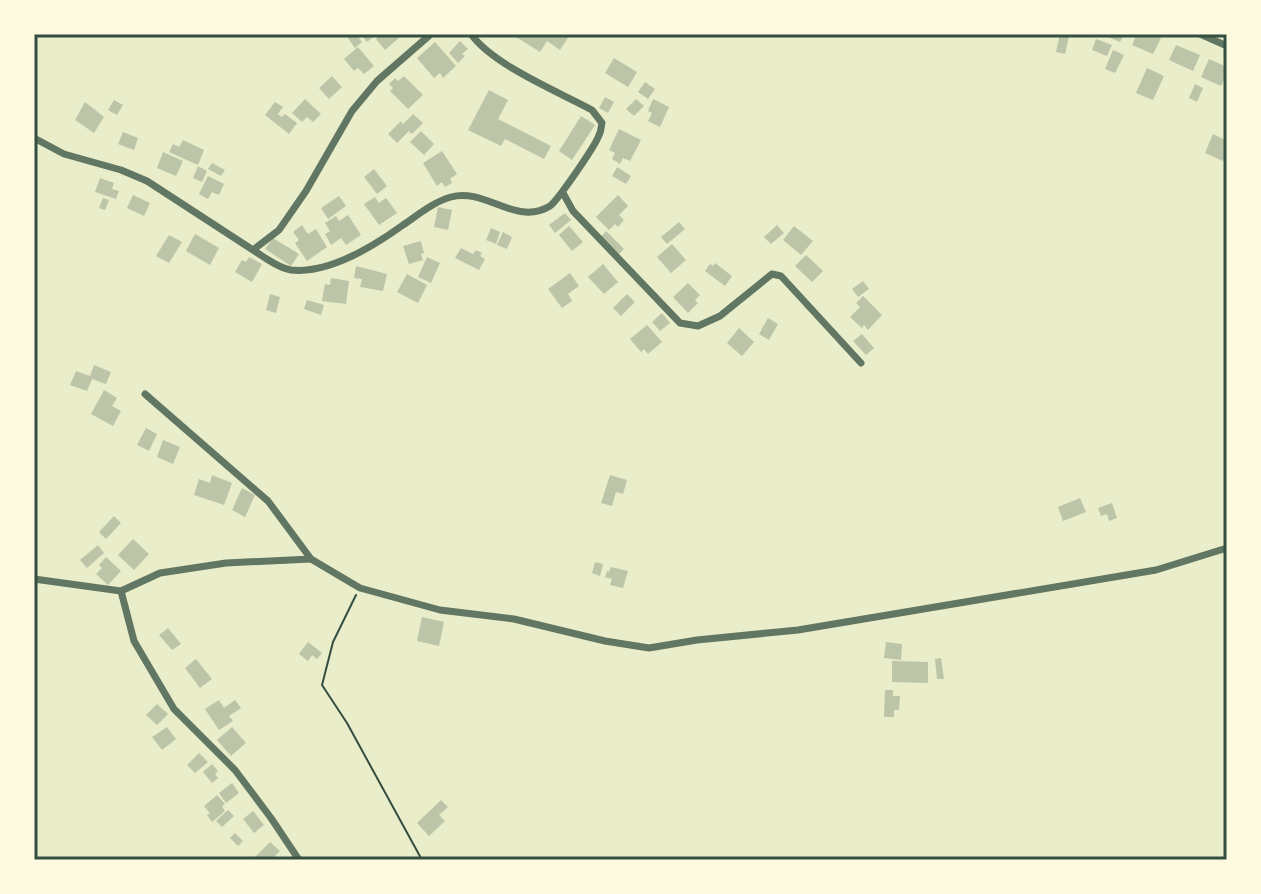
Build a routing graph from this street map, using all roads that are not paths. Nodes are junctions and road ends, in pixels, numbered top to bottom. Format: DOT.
graph roads {
  1 [pos="431,34"];
  2 [pos="471,34"];
  3 [pos="1200,34"];
  4 [pos="1227,46"];
  5 [pos="34,138"];
  6 [pos="563,193"];
  7 [pos="253,250"];
  8 [pos="861,363"];
  9 [pos="145,394"];
  10 [pos="1227,548"];
  11 [pos="311,559"];
  12 [pos="34,579"];
  13 [pos="121,591"];
  14 [pos="299,860"];
  1 -- 7 [label="street"];
  2 -- 6 [label="street"];
  3 -- 4 [label="street"];
  5 -- 7 [label="street"];
  6 -- 7 [label="street"];
  6 -- 8 [label="street"];
  9 -- 11 [label="street"];
  10 -- 11 [label="street"];
  11 -- 13 [label="street"];
  12 -- 13 [label="street"];
  13 -- 14 [label="street"];
}
